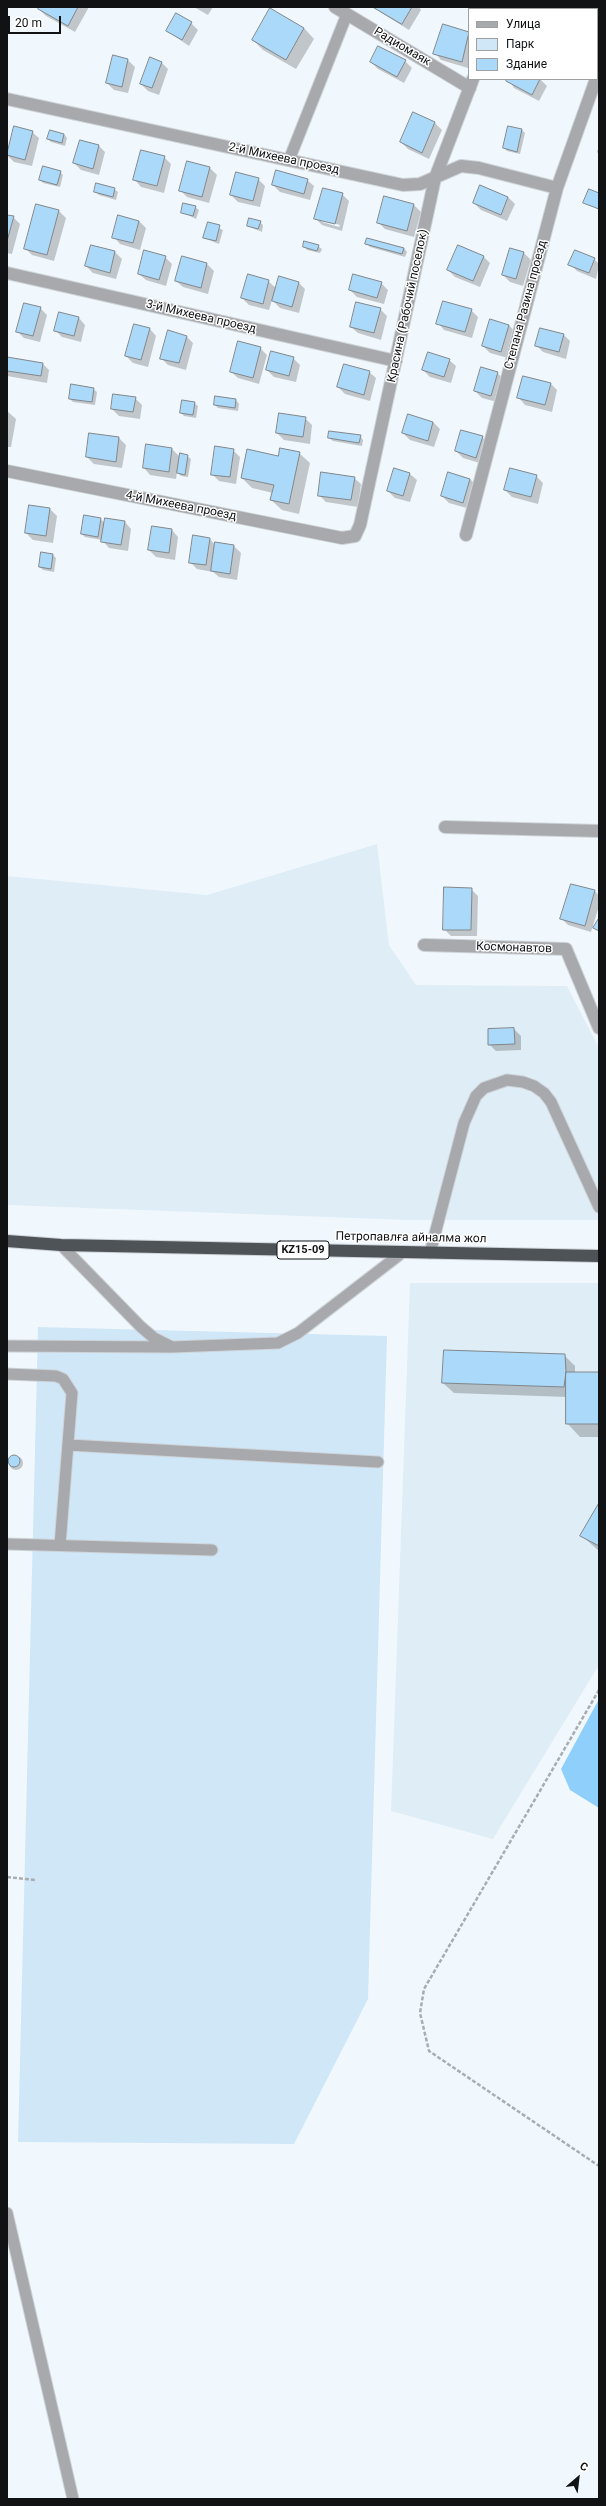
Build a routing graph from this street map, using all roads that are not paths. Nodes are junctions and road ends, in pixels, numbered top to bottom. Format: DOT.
graph roads {
  1 [pos="335,7"];
  2 [pos="347,14"];
  3 [pos="596,80"];
  4 [pos="472,83"];
  5 [pos="7,99"];
  6 [pos="289,160"];
  7 [pos="435,178"];
  8 [pos="557,188"];
  9 [pos="7,273"];
  10 [pos="396,361"];
  11 [pos="7,471"];
  12 [pos="466,535"];
  13 [pos="354,536"];
  14 [pos="445,827"];
  15 [pos="599,831"];
  16 [pos="424,945"];
  17 [pos="599,1028"];
  18 [pos="599,1207"];
  19 [pos="7,1241"];
  20 [pos="62,1244"];
  21 [pos="403,1252"];
  22 [pos="430,1253"];
  23 [pos="599,1256"];
  24 [pos="7,1346"];
  25 [pos="172,1348"];
  26 [pos="7,1374"];
  27 [pos="68,1446"];
  28 [pos="378,1462"];
  29 [pos="7,1544"];
  30 [pos="60,1545"];
  31 [pos="212,1550"];
  32 [pos="7,2213"];
  33 [pos="73,2499"];
  1 -- 2 [label="street, Радиомаяк"];
  2 -- 4 [label="street, Радиомаяк"];
  2 -- 6 [label="lane"];
  3 -- 8 [label="street, Степана Разина проезд"];
  4 -- 7 [label="street, Красина (Рабочий поселок)"];
  5 -- 6 [label="street, 2-й Михеева проезд"];
  6 -- 7 [label="street, 2-й Михеева проезд"];
  7 -- 8 [label="street, 2-й Михеева проезд"];
  7 -- 10 [label="street, Красина (Рабочий поселок)"];
  8 -- 12 [label="street, Степана Разина проезд"];
  9 -- 10 [label="street, 3-й Михеева проезд"];
  10 -- 13 [label="street, Красина (Рабочий поселок)"];
  11 -- 13 [label="street, 4-й Михеева проезд"];
  14 -- 15 [label="street"];
  16 -- 17 [label="street, Космонавтов"];
  18 -- 22 [label="lane"];
  19 -- 20 [label="highway, Петропавлға айналма жол / KZ15-09"];
  20 -- 21 [label="highway, Петропавлға айналма жол / KZ15-09"];
  20 -- 25 [label="lane"];
  21 -- 22 [label="highway, Петропавлға айналма жол / KZ15-09"];
  21 -- 25 [label="lane"];
  22 -- 23 [label="highway, Петропавлға айналма жол / KZ15-09"];
  24 -- 25 [label="lane"];
  26 -- 27 [label="lane"];
  27 -- 28 [label="lane"];
  27 -- 30 [label="lane"];
  29 -- 30 [label="lane"];
  30 -- 31 [label="lane"];
  32 -- 33 [label="lane"];
}
